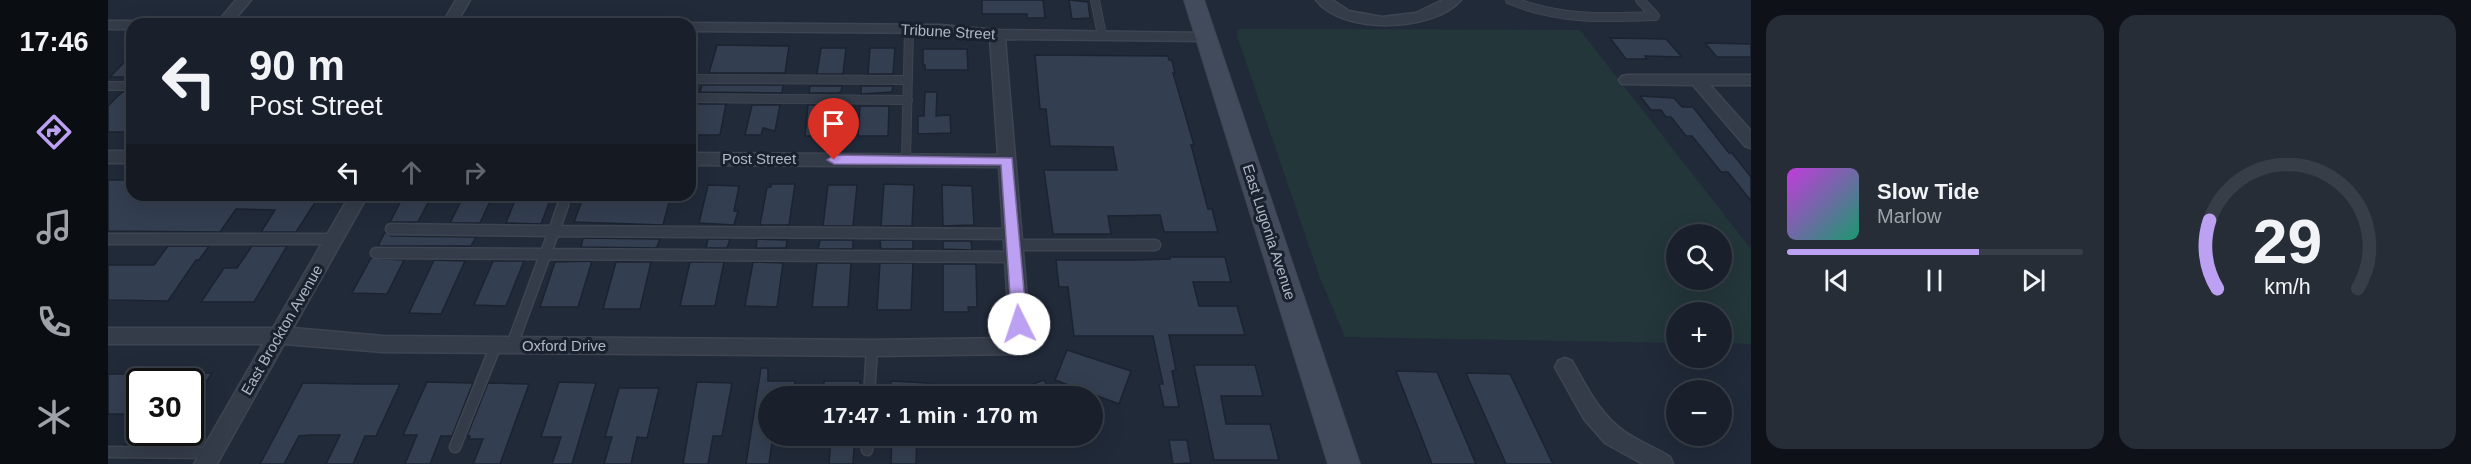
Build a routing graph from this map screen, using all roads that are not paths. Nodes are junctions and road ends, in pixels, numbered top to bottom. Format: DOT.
graph roads {
  1 [pos="244,0"];
  2 [pos="463,0"];
  3 [pos="1095,0"];
  4 [pos="1194,0"];
  5 [pos="1323,0"];
  6 [pos="1454,0"];
  7 [pos="1510,0"];
  8 [pos="1640,0"];
  9 [pos="228,18"];
  10 [pos="452,18"];
  11 [pos="108,25"];
  12 [pos="126,25"];
  13 [pos="696,27"];
  14 [pos="909,29"];
  15 [pos="997,34"];
  16 [pos="1102,35"];
  17 [pos="1205,37"];
  18 [pos="696,79"];
  19 [pos="908,80"];
  20 [pos="1627,80"];
  21 [pos="1697,80"];
  22 [pos="1751,80"];
  23 [pos="108,86"];
  24 [pos="126,86"];
  25 [pos="696,98"];
  26 [pos="908,99"];
  27 [pos="1751,142"];
  28 [pos="108,157"];
  29 [pos="126,157"];
  30 [pos="696,159"];
  31 [pos="906,160"];
  32 [pos="1008,161"];
  33 [pos="356,201"];
  34 [pos="565,201"];
  35 [pos="391,229"];
  36 [pos="554,231"];
  37 [pos="108,239"];
  38 [pos="334,239"];
  39 [pos="1013,245"];
  40 [pos="1155,245"];
  41 [pos="376,253"];
  42 [pos="546,254"];
  43 [pos="108,336"];
  44 [pos="279,336"];
  45 [pos="504,345"];
  46 [pos="872,348"];
  47 [pos="1565,367"];
  48 [pos="870,386"];
  49 [pos="867,446"];
  50 [pos="455,447"];
  51 [pos="867,450"];
  52 [pos="108,452"];
  53 [pos="208,459"];
  54 [pos="1344,464"];
  55 [pos="1662,464"];
  1 -- 9 [label="street"];
  2 -- 10 [label="street"];
  3 -- 16 [label="lane"];
  4 -- 17 [label="main road, East Lugonia Avenue"];
  5 -- 6 [label="street"];
  7 -- 8 [label="lane"];
  11 -- 12 [label="street"];
  13 -- 14 [label="street, Tribune Street"];
  14 -- 15 [label="street, Tribune Street"];
  14 -- 19 [label="lane"];
  15 -- 16 [label="street, Tribune Street"];
  15 -- 32 [label="street"];
  16 -- 17 [label="street, Tribune Street"];
  17 -- 54 [label="main road, East Lugonia Avenue"];
  18 -- 19 [label="lane"];
  19 -- 26 [label="lane"];
  20 -- 21 [label="street"];
  21 -- 22 [label="street"];
  21 -- 27 [label="street"];
  23 -- 24 [label="lane"];
  25 -- 26 [label="lane"];
  26 -- 31 [label="lane"];
  28 -- 29 [label="street"];
  30 -- 31 [label="street, Post Street"];
  31 -- 32 [label="street, Post Street"];
  32 -- 39 [label="street"];
  33 -- 38 [label="street, East Brockton Avenue"];
  34 -- 36 [label="lane"];
  35 -- 36 [label="lane"];
  36 -- 39 [label="lane"];
  36 -- 42 [label="lane"];
  37 -- 38 [label="lane"];
  38 -- 44 [label="street, East Brockton Avenue"];
  39 -- 40 [label="lane"];
  39 -- 42 [label="lane"];
  39 -- 46 [label="street, Oxford Drive"];
  41 -- 42 [label="lane"];
  42 -- 45 [label="lane"];
  43 -- 44 [label="street, Oxford Drive"];
  44 -- 45 [label="street, Oxford Drive"];
  44 -- 53 [label="street, East Brockton Avenue"];
  45 -- 46 [label="street, Oxford Drive"];
  45 -- 50 [label="lane"];
  46 -- 48 [label="lane"];
  47 -- 55 [label="street"];
  49 -- 51 [label="lane"];
  52 -- 53 [label="lane"];
}
